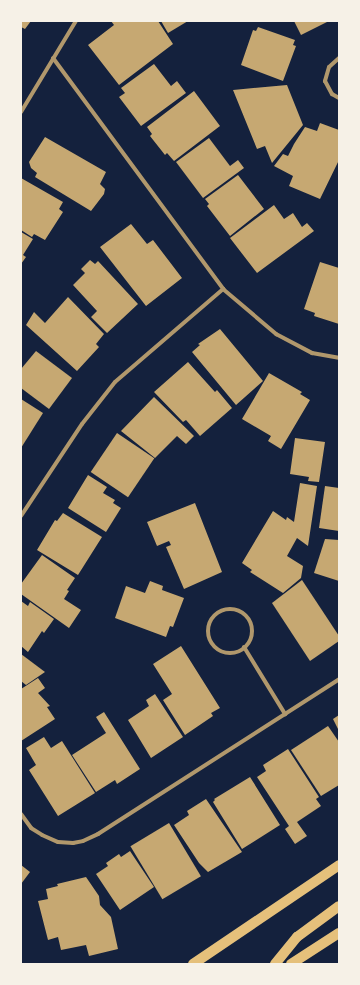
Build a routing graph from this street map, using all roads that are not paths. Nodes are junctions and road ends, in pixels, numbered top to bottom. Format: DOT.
graph roads {
  1 [pos="76,21"];
  2 [pos="53,58"];
  3 [pos="339,58"];
  4 [pos="339,98"];
  5 [pos="21,112"];
  6 [pos="223,289"];
  7 [pos="339,358"];
  8 [pos="21,516"];
  9 [pos="244,647"];
  10 [pos="339,679"];
  11 [pos="285,714"];
  12 [pos="21,814"];
  13 [pos="339,865"];
  14 [pos="339,906"];
  15 [pos="339,933"];
  16 [pos="193,964"];
  17 [pos="276,964"];
  18 [pos="290,964"];
  1 -- 2 [label="street"];
  2 -- 5 [label="street"];
  2 -- 6 [label="street"];
  3 -- 4 [label="street"];
  6 -- 7 [label="street"];
  6 -- 8 [label="street"];
  9 -- 9 [label="street"];
  9 -- 11 [label="street"];
  10 -- 11 [label="street"];
  11 -- 12 [label="street"];
  13 -- 16 [label="main road"];
  14 -- 17 [label="main road"];
  15 -- 18 [label="main road"];
}
